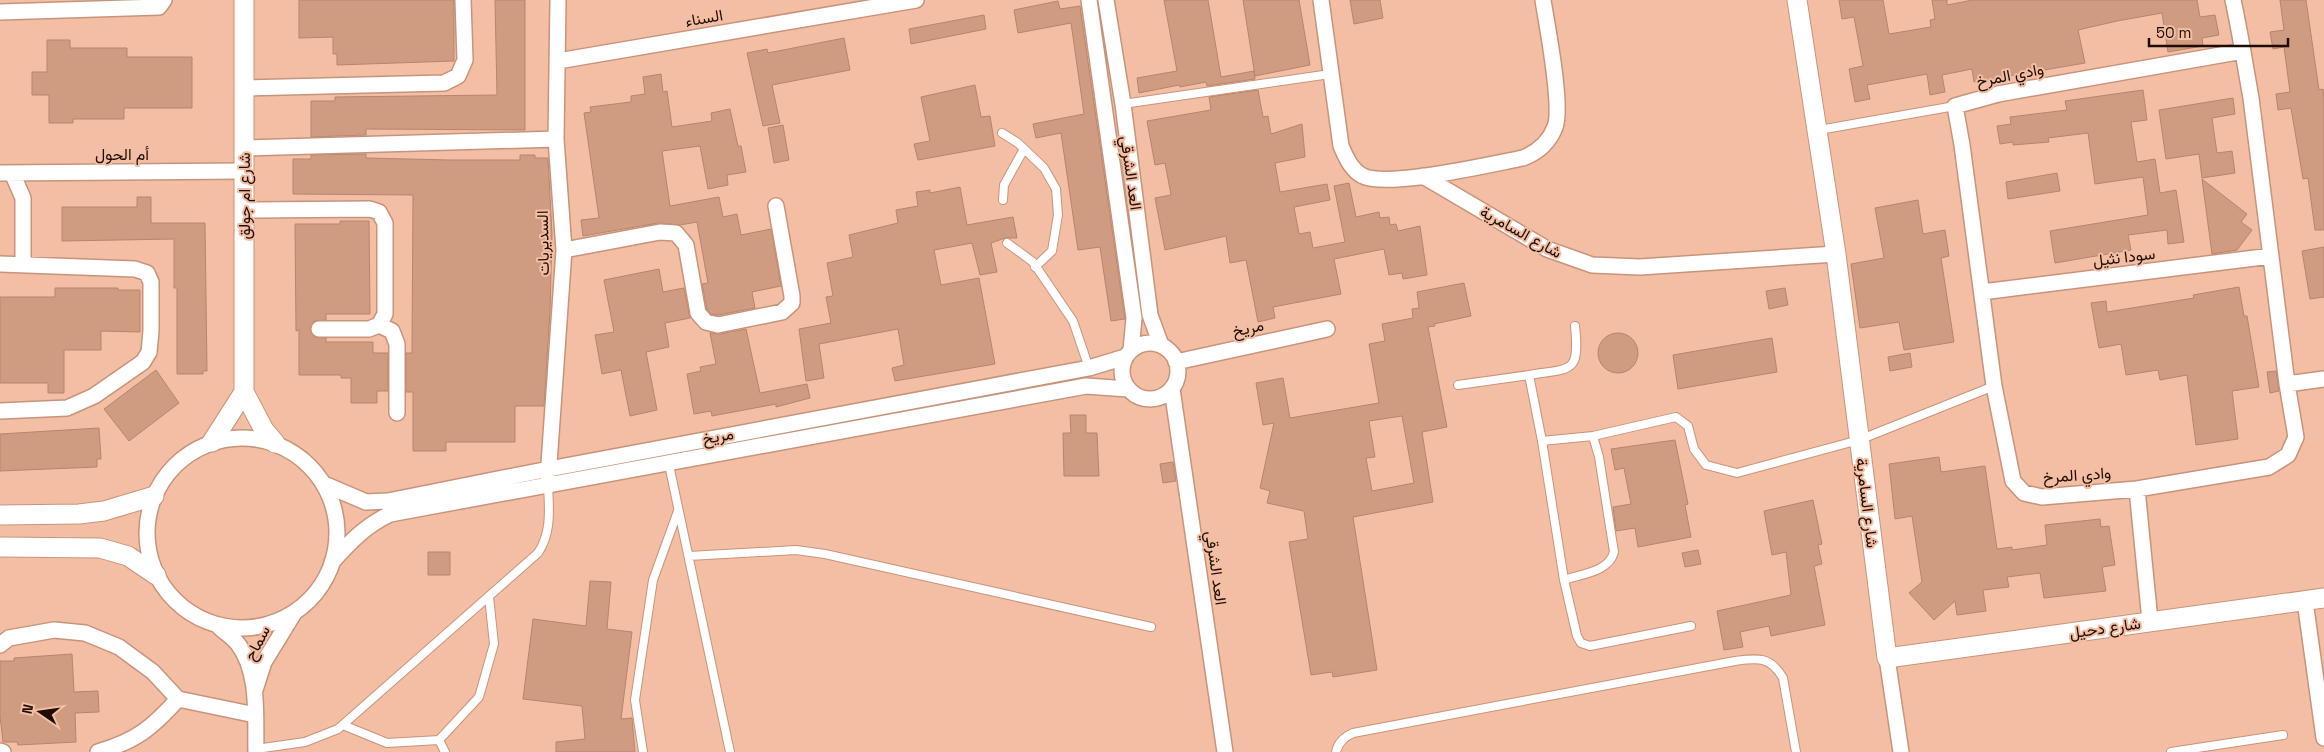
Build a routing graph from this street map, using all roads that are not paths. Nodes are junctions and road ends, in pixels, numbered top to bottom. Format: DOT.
graph roads {
  1 [pos="164,0"];
  2 [pos="244,0"];
  3 [pos="463,0"];
  4 [pos="558,0"];
  5 [pos="916,0"];
  6 [pos="1089,0"];
  7 [pos="1106,0"];
  8 [pos="1321,0"];
  9 [pos="1543,0"];
  10 [pos="1798,0"];
  11 [pos="2234,0"];
  12 [pos="0,12"];
  13 [pos="2243,52"];
  14 [pos="558,61"];
  15 [pos="1330,74"];
  16 [pos="244,88"];
  17 [pos="1122,104"];
  18 [pos="1955,106"];
  19 [pos="1819,130"];
  20 [pos="1002,133"];
  21 [pos="556,139"];
  22 [pos="244,148"];
  23 [pos="1024,149"];
  24 [pos="244,171"];
  25 [pos="6,173"];
  26 [pos="1422,176"];
  27 [pos="1002,200"];
  28 [pos="776,206"];
  29 [pos="244,210"];
  30 [pos="1008,243"];
  31 [pos="564,250"];
  32 [pos="1836,254"];
  33 [pos="2270,256"];
  34 [pos="0,264"];
  35 [pos="23,264"];
  36 [pos="1035,267"];
  37 [pos="1982,292"];
  38 [pos="379,325"];
  39 [pos="1575,326"];
  40 [pos="319,329"];
  41 [pos="1327,329"];
  42 [pos="1161,345"];
  43 [pos="1128,354"];
  44 [pos="1176,362"];
  45 [pos="1089,368"];
  46 [pos="1529,375"];
  47 [pos="2324,379"];
  48 [pos="2287,384"];
  49 [pos="1458,385"];
  50 [pos="1994,386"];
  51 [pos="1128,389"];
  52 [pos="1172,389"];
  53 [pos="244,392"];
  54 [pos="0,411"];
  55 [pos="397,413"];
  56 [pos="1593,436"];
  57 [pos="1859,440"];
  58 [pos="1542,441"];
  59 [pos="212,442"];
  60 [pos="275,443"];
  61 [pos="668,455"];
  62 [pos="549,468"];
  63 [pos="324,484"];
  64 [pos="548,484"];
  65 [pos="2137,489"];
  66 [pos="154,496"];
  67 [pos="679,509"];
  68 [pos="0,515"];
  69 [pos="0,547"];
  70 [pos="689,556"];
  71 [pos="332,562"];
  72 [pos="156,575"];
  73 [pos="1564,580"];
  74 [pos="489,597"];
  75 [pos="2324,598"];
  76 [pos="2305,601"];
  77 [pos="294,613"];
  78 [pos="2150,621"];
  79 [pos="216,625"];
  80 [pos="1691,626"];
  81 [pos="1151,627"];
  82 [pos="0,645"];
  83 [pos="1887,658"];
  84 [pos="255,691"];
  85 [pos="178,699"];
  86 [pos="255,714"];
  87 [pos="343,725"];
  88 [pos="2323,730"];
  89 [pos="2283,735"];
  90 [pos="439,740"];
  91 [pos="256,751"];
  92 [pos="98,752"];
  93 [pos="446,752"];
  94 [pos="643,752"];
  95 [pos="730,752"];
  96 [pos="1225,752"];
  97 [pos="1336,752"];
  98 [pos="1796,752"];
  99 [pos="1901,752"];
  100 [pos="2171,752"];
  1 -- 12 [label="street"];
  2 -- 16 [label="street, شارع ام جولق"];
  3 -- 16 [label="street"];
  4 -- 14 [label="street, السديريات"];
  5 -- 14 [label="street, السناء"];
  6 -- 43 [label="street, العد الشرقي"];
  7 -- 17 [label="street, العد الشرقي"];
  8 -- 15 [label="street"];
  9 -- 26 [label="street"];
  10 -- 19 [label="street, شارع السامرية"];
  11 -- 13 [label="street"];
  13 -- 18 [label="street, وادي المرخ"];
  13 -- 33 [label="street, وادي المرخ"];
  14 -- 21 [label="street, السديريات"];
  15 -- 17 [label="lane"];
  15 -- 26 [label="street"];
  16 -- 22 [label="street, شارع ام جولق"];
  17 -- 42 [label="street, العد الشرقي"];
  18 -- 19 [label="lane"];
  18 -- 37 [label="street, وادي المرخ"];
  19 -- 32 [label="street, شارع السامرية"];
  20 -- 23 [label="lane"];
  21 -- 22 [label="street"];
  21 -- 31 [label="street, السديريات"];
  22 -- 24 [label="street, شارع ام جولق"];
  23 -- 27 [label="lane"];
  23 -- 36 [label="lane"];
  24 -- 25 [label="street, أم الحول"];
  24 -- 29 [label="street, شارع ام جولق"];
  25 -- 35 [label="street"];
  26 -- 32 [label="street, شارع السامرية"];
  28 -- 31 [label="street"];
  29 -- 38 [label="street"];
  29 -- 53 [label="street, شارع ام جولق"];
  30 -- 36 [label="lane"];
  31 -- 62 [label="street, السديريات"];
  32 -- 57 [label="street, شارع السامرية"];
  33 -- 37 [label="street, سودا نثيل"];
  33 -- 48 [label="street, وادي المرخ"];
  34 -- 35 [label="street"];
  35 -- 54 [label="street"];
  36 -- 45 [label="lane"];
  37 -- 50 [label="street, وادي المرخ"];
  38 -- 40 [label="street"];
  38 -- 55 [label="street"];
  39 -- 46 [label="lane"];
  41 -- 44 [label="street, مريخ"];
  42 -- 43 [label="street"];
  42 -- 44 [label="street"];
  43 -- 45 [label="street, مريخ"];
  43 -- 51 [label="street"];
  44 -- 52 [label="street"];
  45 -- 61 [label="street, مريخ"];
  46 -- 49 [label="lane"];
  46 -- 58 [label="lane"];
  47 -- 48 [label="street"];
  48 -- 65 [label="street, وادي المرخ"];
  50 -- 57 [label="lane"];
  50 -- 65 [label="street, وادي المرخ"];
  51 -- 52 [label="street"];
  51 -- 61 [label="street, مريخ"];
  52 -- 96 [label="street, العد الشرقي"];
  53 -- 59 [label="street"];
  53 -- 60 [label="street, شارع ام جولق"];
  56 -- 57 [label="lane"];
  56 -- 58 [label="lane"];
  56 -- 73 [label="lane"];
  57 -- 83 [label="street, شارع السامرية"];
  58 -- 73 [label="lane"];
  59 -- 60 [label="street"];
  59 -- 66 [label="street"];
  60 -- 63 [label="street"];
  61 -- 62 [label="street, مريخ"];
  61 -- 64 [label="street, مريخ"];
  61 -- 67 [label="lane"];
  62 -- 63 [label="street, مريخ"];
  62 -- 64 [label="street, السديريات"];
  63 -- 71 [label="street"];
  64 -- 71 [label="street, مريخ"];
  64 -- 74 [label="lane"];
  65 -- 78 [label="street"];
  66 -- 68 [label="street"];
  66 -- 72 [label="street"];
  67 -- 70 [label="lane"];
  67 -- 94 [label="lane"];
  69 -- 72 [label="street"];
  70 -- 81 [label="lane"];
  70 -- 95 [label="lane"];
  71 -- 77 [label="street"];
  72 -- 79 [label="street"];
  73 -- 80 [label="lane"];
  74 -- 87 [label="lane"];
  74 -- 90 [label="lane"];
  75 -- 76 [label="street, شارع دحيل"];
  76 -- 78 [label="street, شارع دحيل"];
  76 -- 88 [label="street"];
  77 -- 79 [label="street"];
  77 -- 84 [label="street, سماح"];
  78 -- 83 [label="street, شارع دحيل"];
  79 -- 84 [label="street, سماح"];
  82 -- 85 [label="street"];
  83 -- 99 [label="street, شارع السامرية"];
  84 -- 86 [label="street, سماح"];
  85 -- 86 [label="street"];
  85 -- 92 [label="street"];
  86 -- 91 [label="street, سماح"];
  87 -- 90 [label="lane"];
  87 -- 91 [label="lane"];
  89 -- 100 [label="lane"];
  90 -- 93 [label="lane"];
  97 -- 98 [label="lane"];
}
